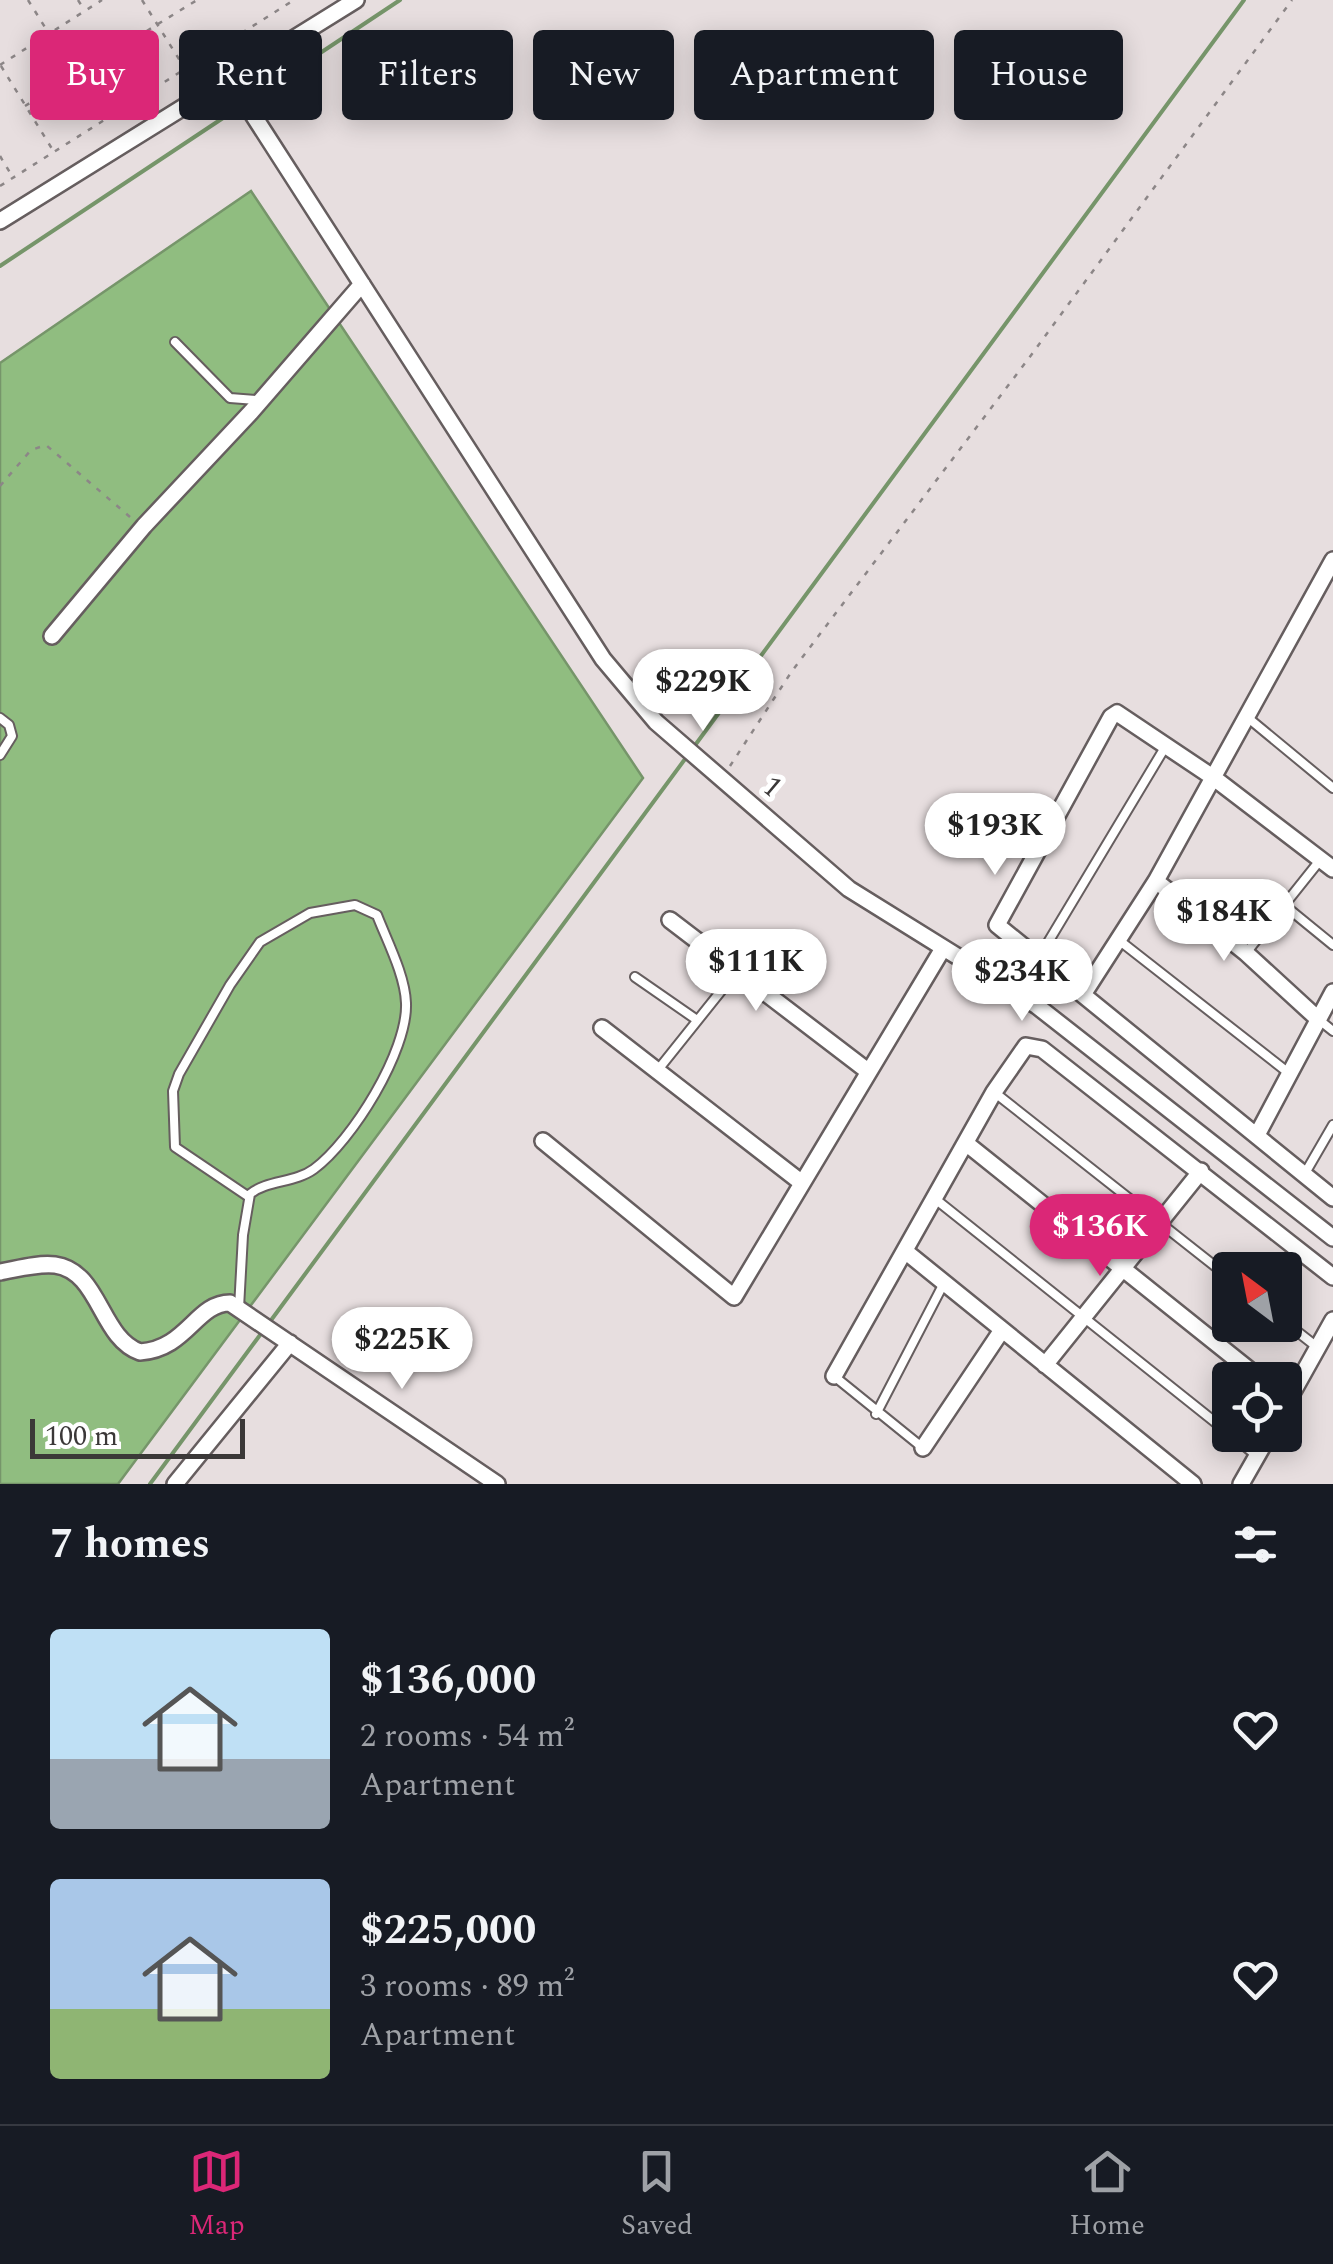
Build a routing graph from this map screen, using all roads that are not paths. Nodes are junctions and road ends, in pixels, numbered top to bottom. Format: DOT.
graph roads {
  1 [pos="356,0"];
  2 [pos="309,30"];
  3 [pos="179,111"];
  4 [pos="256,120"];
  5 [pos="0,221"];
  6 [pos="362,284"];
  7 [pos="176,342"];
  8 [pos="260,401"];
  9 [pos="1333,560"];
  10 [pos="52,636"];
  11 [pos="1247,717"];
  12 [pos="0,718"];
  13 [pos="1167,744"];
  14 [pos="0,756"];
  15 [pos="1214,778"];
  16 [pos="1333,788"];
  17 [pos="1327,864"];
  18 [pos="1156,880"];
  19 [pos="1284,905"];
  20 [pos="670,920"];
  21 [pos="1120,941"];
  22 [pos="1333,945"];
  23 [pos="942,950"];
  24 [pos="1246,953"];
  25 [pos="1038,959"];
  26 [pos="736,971"];
  27 [pos="636,977"];
  28 [pos="1333,992"];
  29 [pos="1084,993"];
  30 [pos="1318,1019"];
  31 [pos="698,1020"];
  32 [pos="602,1028"];
  33 [pos="1333,1031"];
  34 [pos="657,1071"];
  35 [pos="869,1072"];
  36 [pos="1291,1076"];
  37 [pos="994,1092"];
  38 [pos="1333,1125"];
  39 [pos="1257,1135"];
  40 [pos="543,1141"];
  41 [pos="966,1144"];
  42 [pos="1201,1171"];
  43 [pos="1304,1175"];
  44 [pos="802,1183"];
  45 [pos="249,1196"];
  46 [pos="934,1198"];
  47 [pos="1333,1198"];
  48 [pos="1160,1222"];
  49 [pos="1333,1238"];
  50 [pos="904,1251"];
  51 [pos="1212,1264"];
  52 [pos="1122,1268"];
  53 [pos="0,1272"];
  54 [pos="1333,1277"];
  55 [pos="944,1283"];
  56 [pos="239,1308"];
  57 [pos="1084,1317"];
  58 [pos="1333,1320"];
  59 [pos="1002,1330"];
  60 [pos="1302,1335"];
  61 [pos="286,1341"];
  62 [pos="1318,1348"];
  63 [pos="1240,1362"];
  64 [pos="1045,1364"];
  65 [pos="1302,1375"];
  66 [pos="834,1376"];
  67 [pos="876,1414"];
  68 [pos="1212,1419"];
  69 [pos="924,1448"];
  70 [pos="1252,1452"];
  71 [pos="1259,1452"];
  72 [pos="1257,1456"];
  73 [pos="175,1484"];
  74 [pos="496,1484"];
  75 [pos="1193,1484"];
  76 [pos="1241,1484"];
  1 -- 2 [label="street"];
  3 -- 5 [label="street"];
  4 -- 6 [label="street, 1"];
  6 -- 8 [label="street"];
  6 -- 23 [label="street, 1"];
  7 -- 8 [label="lane"];
  8 -- 10 [label="street"];
  9 -- 11 [label="street"];
  11 -- 15 [label="street"];
  11 -- 16 [label="lane"];
  12 -- 14 [label="lane"];
  13 -- 15 [label="street"];
  13 -- 25 [label="lane"];
  13 -- 25 [label="street"];
  15 -- 17 [label="street"];
  15 -- 18 [label="street"];
  17 -- 19 [label="lane"];
  18 -- 21 [label="street"];
  18 -- 24 [label="street"];
  19 -- 22 [label="lane"];
  19 -- 24 [label="lane"];
  20 -- 26 [label="street"];
  21 -- 29 [label="street"];
  21 -- 36 [label="lane"];
  23 -- 35 [label="street"];
  23 -- 49 [label="street, 1"];
  24 -- 30 [label="street"];
  25 -- 29 [label="street"];
  26 -- 31 [label="lane"];
  26 -- 35 [label="street"];
  27 -- 31 [label="lane"];
  28 -- 30 [label="street"];
  29 -- 39 [label="street"];
  30 -- 33 [label="lane"];
  30 -- 36 [label="street"];
  31 -- 34 [label="lane"];
  32 -- 34 [label="street"];
  34 -- 44 [label="street"];
  35 -- 44 [label="street"];
  36 -- 39 [label="street"];
  37 -- 41 [label="street"];
  37 -- 42 [label="street"];
  37 -- 48 [label="lane"];
  38 -- 43 [label="lane"];
  39 -- 43 [label="street"];
  40 -- 44 [label="street"];
  41 -- 46 [label="street"];
  41 -- 52 [label="street"];
  42 -- 48 [label="street"];
  42 -- 54 [label="street"];
  43 -- 47 [label="street"];
  45 -- 45 [label="lane"];
  45 -- 56 [label="lane"];
  46 -- 50 [label="street"];
  46 -- 57 [label="lane"];
  48 -- 51 [label="lane"];
  48 -- 52 [label="street"];
  50 -- 55 [label="street"];
  50 -- 66 [label="street"];
  52 -- 57 [label="street"];
  52 -- 63 [label="street"];
  53 -- 56 [label="street"];
  55 -- 59 [label="street"];
  55 -- 67 [label="lane"];
  56 -- 61 [label="street"];
  57 -- 64 [label="street"];
  57 -- 68 [label="lane"];
  58 -- 62 [label="street"];
  59 -- 64 [label="street"];
  59 -- 69 [label="street"];
  60 -- 62 [label="lane"];
  61 -- 73 [label="street"];
  61 -- 74 [label="street"];
  62 -- 65 [label="street"];
  64 -- 75 [label="street"];
  66 -- 67 [label="lane"];
  67 -- 69 [label="lane"];
  70 -- 72 [label="lane"];
  71 -- 72 [label="street"];
  72 -- 76 [label="street"];
}
